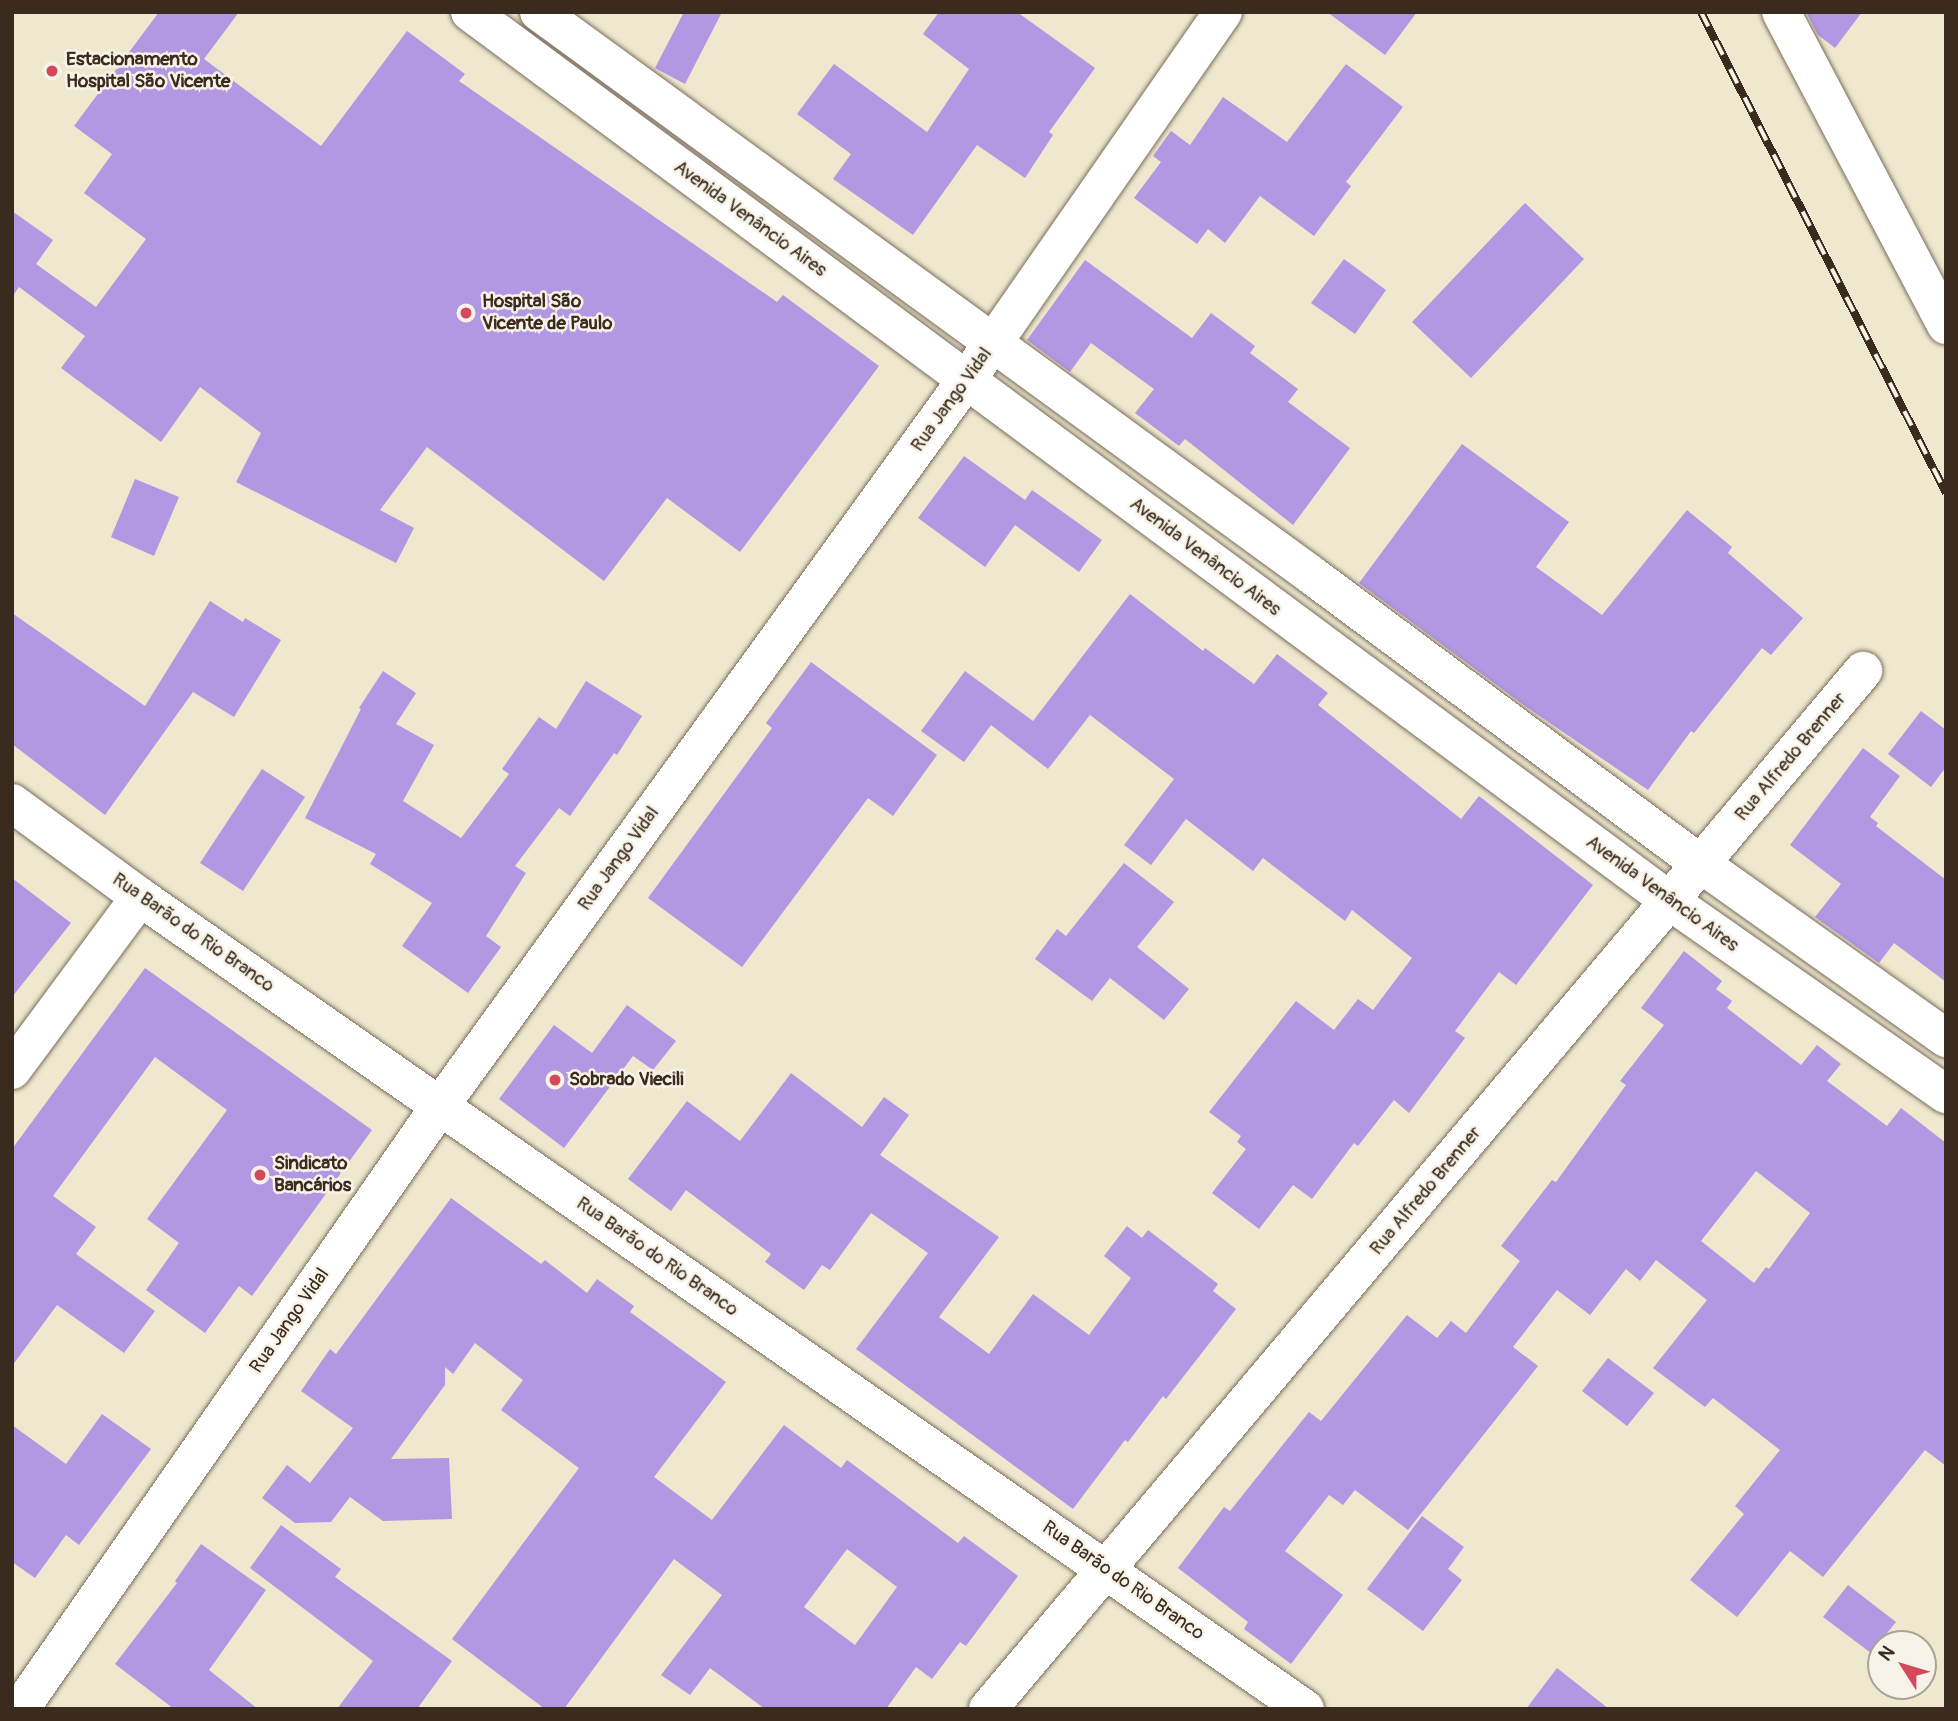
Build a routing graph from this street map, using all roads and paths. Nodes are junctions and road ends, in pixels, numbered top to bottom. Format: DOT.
graph roads {
  1 [pos="470,12"];
  2 [pos="539,12"];
  3 [pos="1223,12"];
  4 [pos="1781,12"];
  5 [pos="1946,325"];
  6 [pos="993,344"];
  7 [pos="968,379"];
  8 [pos="1310,574"];
  9 [pos="1279,612"];
  10 [pos="1863,671"];
  11 [pos="12,803"];
  12 [pos="1701,864"];
  13 [pos="140,897"];
  14 [pos="1670,901"];
  15 [pos="1946,1038"];
  16 [pos="12,1070"];
  17 [pos="1946,1094"];
  18 [pos="440,1106"];
  19 [pos="1107,1570"];
  20 [pos="20,1709"];
  21 [pos="988,1709"];
  22 [pos="1305,1709"];
  1 -- 7 [label="street, Avenida Venâncio Aires"];
  2 -- 6 [label="street"];
  3 -- 6 [label="street, Rua Jango Vidal"];
  4 -- 5 [label="street"];
  6 -- 7 [label="street, Rua Jango Vidal"];
  6 -- 8 [label="street"];
  7 -- 9 [label="street, Avenida Venâncio Aires"];
  7 -- 18 [label="street, Rua Jango Vidal"];
  8 -- 9 [label="street"];
  8 -- 12 [label="street"];
  9 -- 14 [label="street, Avenida Venâncio Aires"];
  10 -- 12 [label="street, Rua Alfredo Brenner"];
  11 -- 13 [label="street, Rua Barão do Rio Branco"];
  12 -- 14 [label="street, Rua Alfredo Brenner"];
  12 -- 15 [label="street"];
  13 -- 16 [label="street"];
  13 -- 18 [label="street, Rua Barão do Rio Branco"];
  14 -- 17 [label="street, Avenida Venâncio Aires"];
  14 -- 19 [label="street, Rua Alfredo Brenner"];
  18 -- 19 [label="street, Rua Barão do Rio Branco"];
  18 -- 20 [label="street, Rua Jango Vidal"];
  19 -- 21 [label="street, Rua Alfredo Brenner"];
  19 -- 22 [label="street, Rua Barão do Rio Branco"];
}
